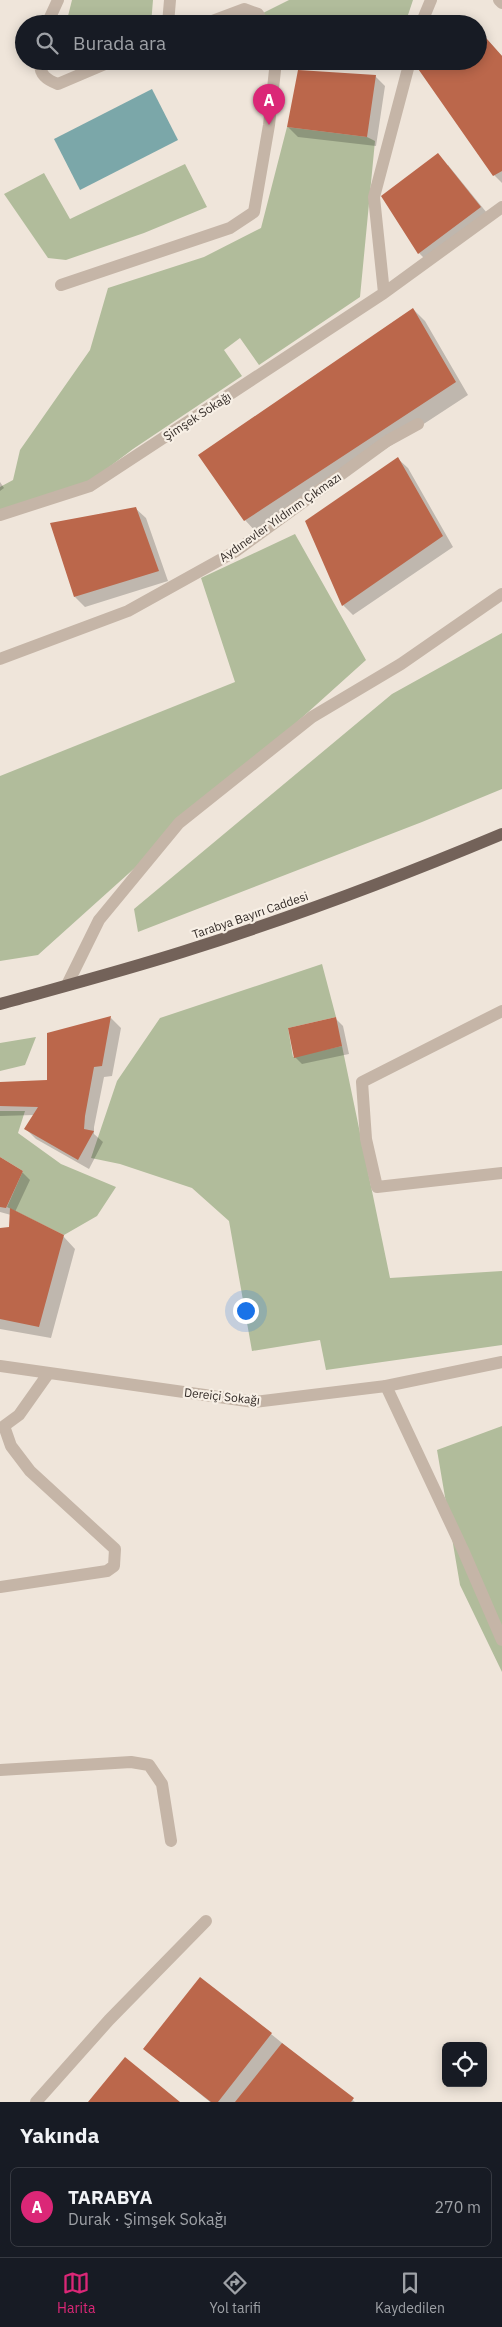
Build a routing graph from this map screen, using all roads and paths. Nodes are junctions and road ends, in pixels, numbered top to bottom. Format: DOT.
graph roads {
  1 [pos="58,0"];
  2 [pos="170,0"];
  3 [pos="431,0"];
  4 [pos="500,0"];
  5 [pos="502,3"];
  6 [pos="51,15"];
  7 [pos="169,15"];
  8 [pos="228,15"];
  9 [pos="259,15"];
  10 [pos="425,15"];
  11 [pos="41,70"];
  12 [pos="91,70"];
  13 [pos="275,70"];
  14 [pos="408,70"];
  15 [pos="502,207"];
  16 [pos="61,285"];
  17 [pos="384,293"];
  18 [pos="418,424"];
  19 [pos="0,515"];
  20 [pos="502,594"];
  21 [pos="0,659"];
  22 [pos="502,834"];
  23 [pos="67,985"];
  24 [pos="0,1004"];
  25 [pos="502,1011"];
  26 [pos="502,1173"];
  27 [pos="502,1362"];
  28 [pos="0,1366"];
  29 [pos="48,1374"];
  30 [pos="386,1386"];
  31 [pos="0,1587"];
  32 [pos="502,1640"];
  33 [pos="0,1770"];
  34 [pos="171,1841"];
  35 [pos="206,1921"];
  36 [pos="36,2102"];
  1 -- 6 [label="street"];
  2 -- 7 [label="street"];
  3 -- 10 [label="street"];
  4 -- 5 [label="street"];
  8 -- 9 [label="street"];
  11 -- 12 [label="street"];
  13 -- 16 [label="street"];
  14 -- 17 [label="street"];
  15 -- 17 [label="street, Şimşek Sokağı"];
  17 -- 19 [label="street, Şimşek Sokağı"];
  18 -- 21 [label="street, Aydınevler Yıldırım Çıkmazı"];
  20 -- 23 [label="street"];
  22 -- 23 [label="main road, Tarabya Bayırı Caddesi"];
  23 -- 24 [label="main road, Tarabya Bayırı Caddesi"];
  25 -- 26 [label="street"];
  27 -- 30 [label="street, Dereiçi Sokağı"];
  28 -- 29 [label="street, Dereiçi Sokağı"];
  29 -- 30 [label="street, Dereiçi Sokağı"];
  29 -- 31 [label="street"];
  30 -- 32 [label="street"];
  33 -- 34 [label="street"];
  35 -- 36 [label="street"];
}
